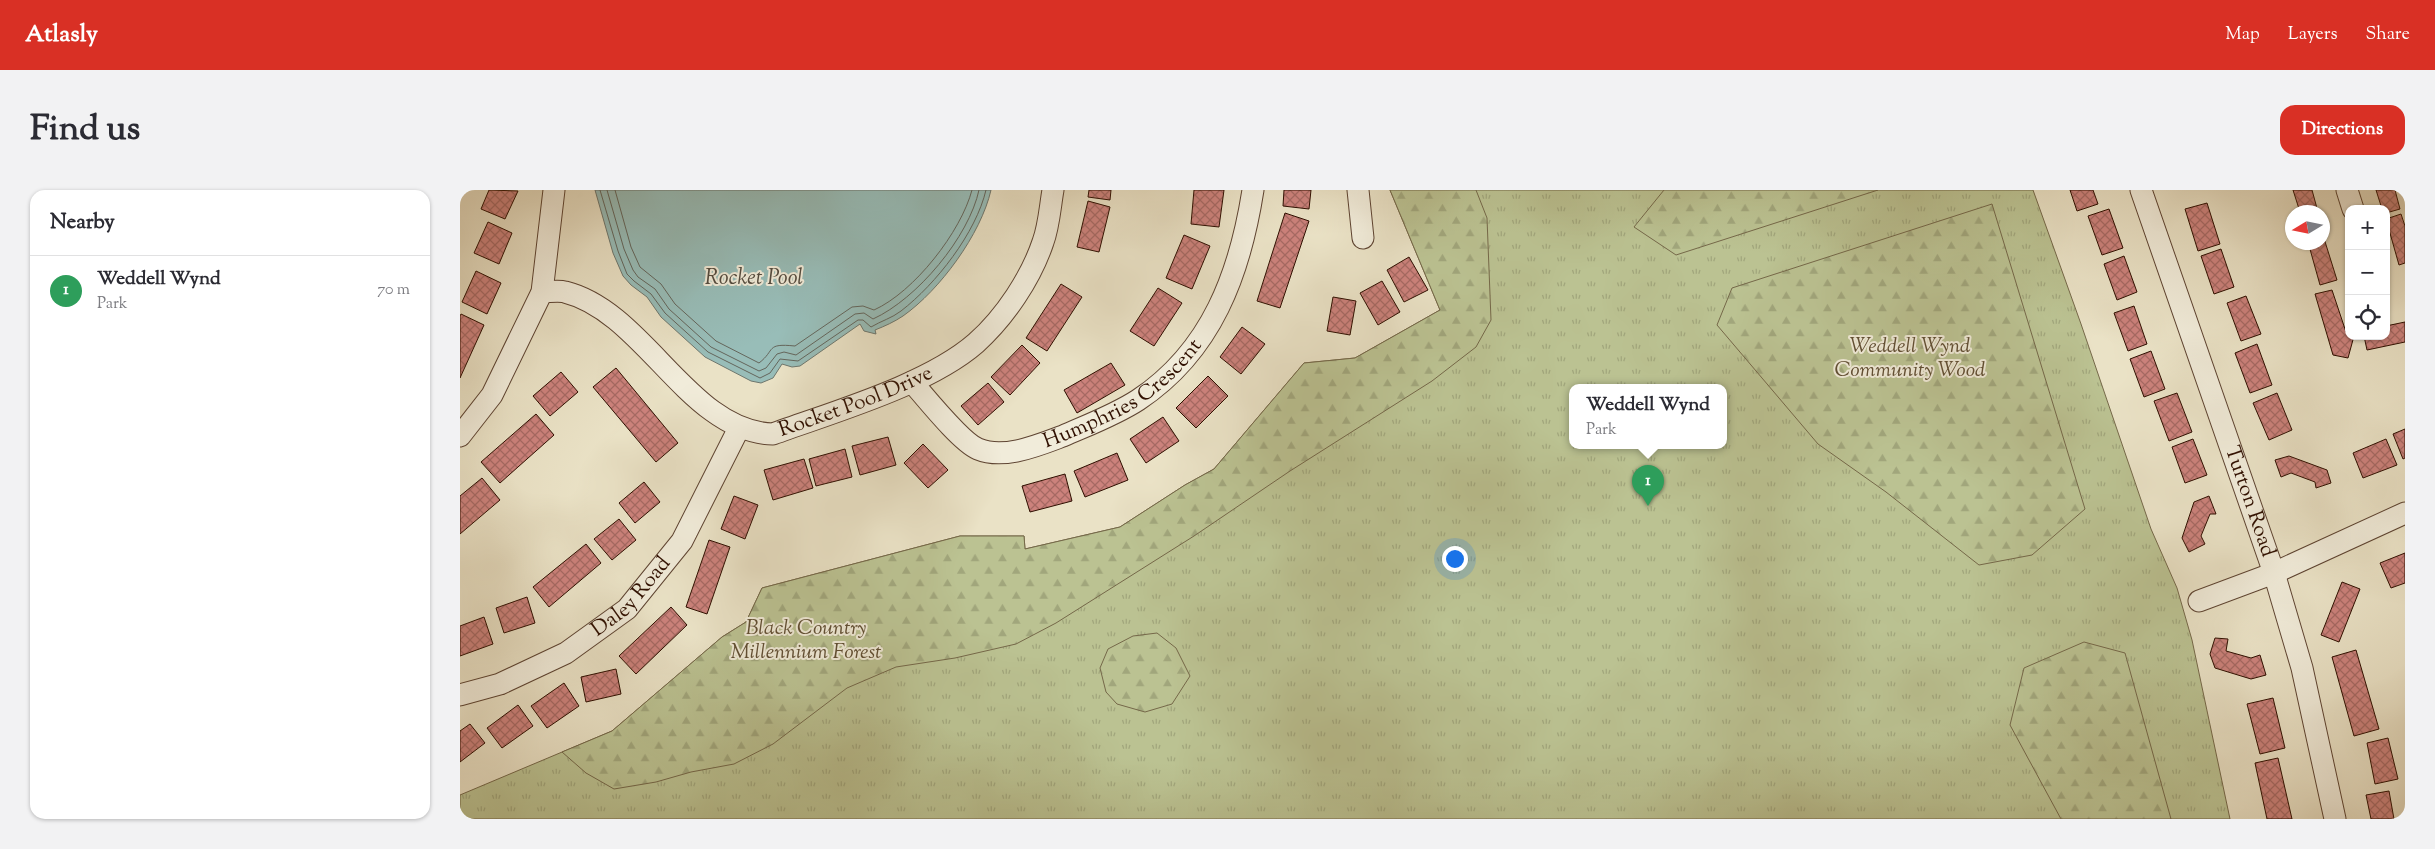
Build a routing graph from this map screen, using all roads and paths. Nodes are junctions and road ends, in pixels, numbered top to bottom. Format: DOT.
graph roads {
  1 [pos="554,190"];
  2 [pos="1053,190"];
  3 [pos="1253,190"];
  4 [pos="1358,190"];
  5 [pos="2141,190"];
  6 [pos="2347,190"];
  7 [pos="2352,205"];
  8 [pos="1363,238"];
  9 [pos="542,292"];
  10 [pos="912,382"];
  11 [pos="738,428"];
  12 [pos="460,436"];
  13 [pos="2405,513"];
  14 [pos="2274,573"];
  15 [pos="2199,601"];
  16 [pos="460,695"];
  17 [pos="2335,819"];
  1 -- 9 [label="street"];
  2 -- 10 [label="street, Rocket Pool Drive"];
  3 -- 10 [label="street, Humphries Crescent"];
  4 -- 8 [label="street"];
  5 -- 14 [label="street, Turton Road"];
  6 -- 7 [label="street"];
  9 -- 11 [label="street, Rocket Pool Drive"];
  9 -- 12 [label="street"];
  10 -- 11 [label="street, Rocket Pool Drive"];
  11 -- 16 [label="street, Daley Road"];
  13 -- 14 [label="street"];
  14 -- 15 [label="street"];
  14 -- 17 [label="street, Turton Road"];
}
